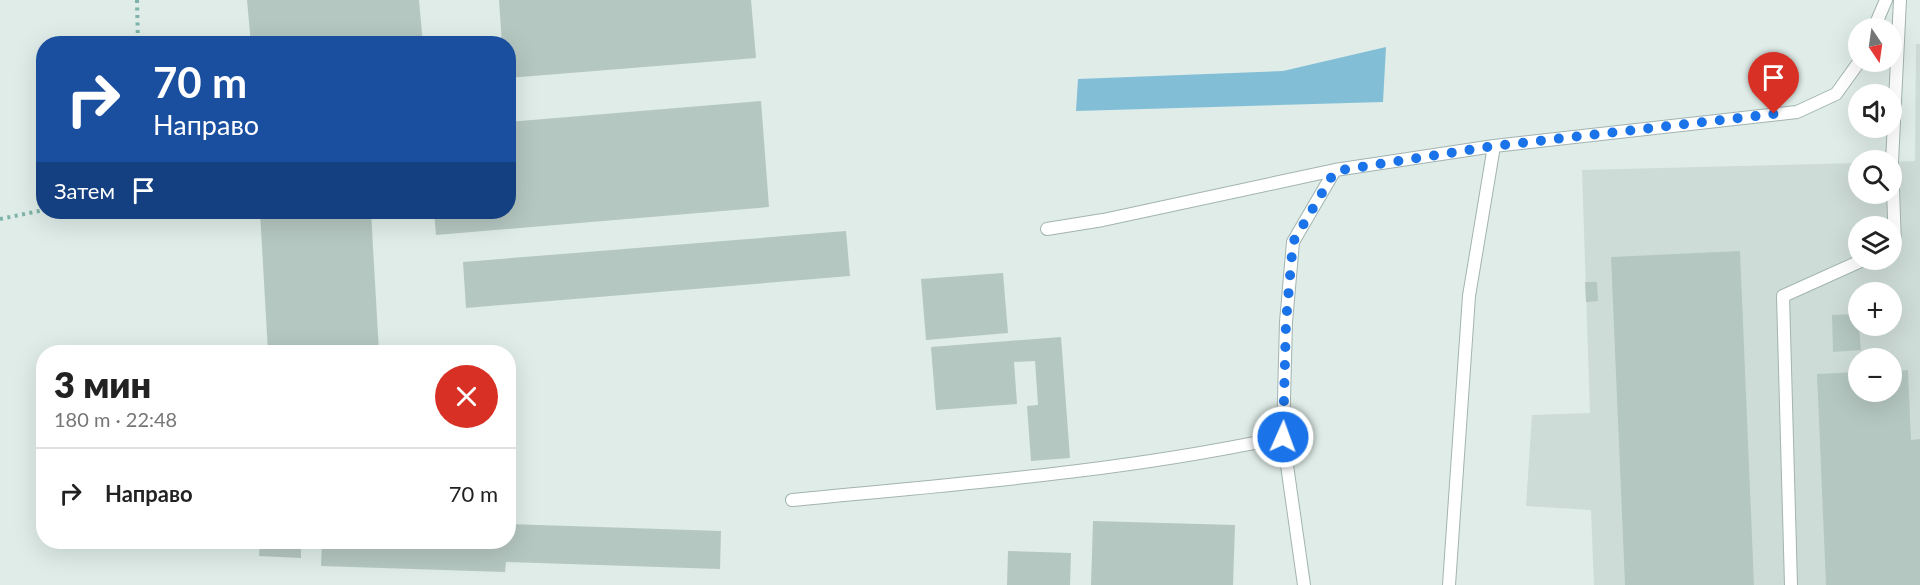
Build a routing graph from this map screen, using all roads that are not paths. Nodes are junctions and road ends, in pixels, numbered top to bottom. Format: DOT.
graph roads {
  1 [pos="1886,0"];
  2 [pos="1899,0"];
  3 [pos="1878,18"];
  4 [pos="1852,72"];
  5 [pos="1494,146"];
  6 [pos="1335,171"];
  7 [pos="1894,216"];
  8 [pos="1047,229"];
  9 [pos="1848,267"];
  10 [pos="1283,437"];
  11 [pos="792,500"];
  12 [pos="1304,585"];
  13 [pos="1449,585"];
  14 [pos="1791,585"];
  1 -- 3 [label="lane"];
  2 -- 7 [label="lane"];
  4 -- 5 [label="lane"];
  5 -- 6 [label="lane"];
  5 -- 13 [label="lane"];
  6 -- 8 [label="lane"];
  6 -- 10 [label="lane"];
  9 -- 14 [label="lane"];
  10 -- 11 [label="lane"];
  10 -- 12 [label="lane"];
}
